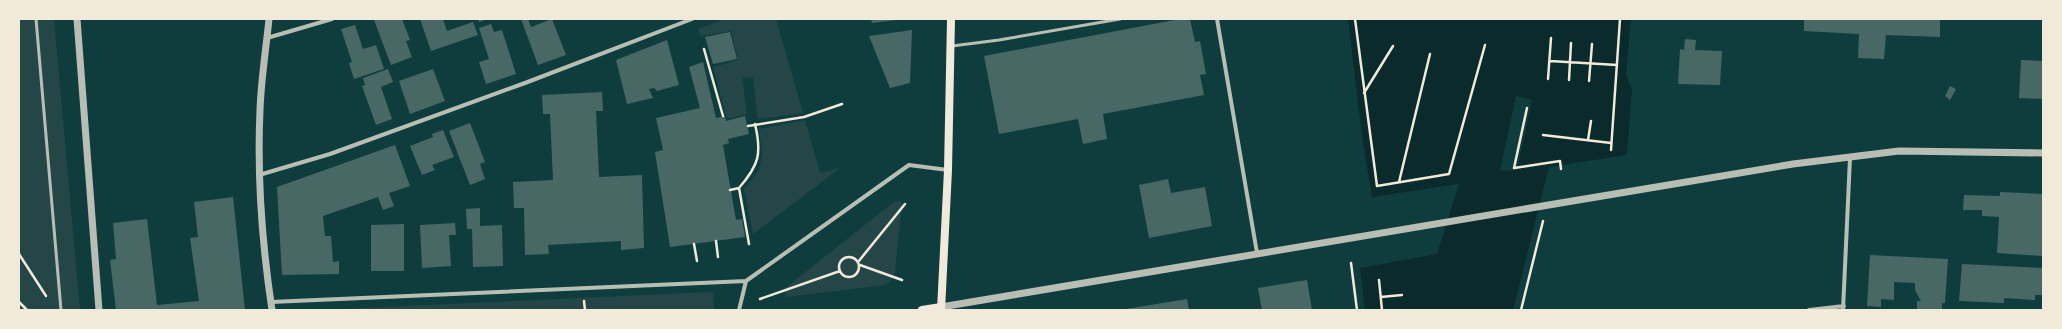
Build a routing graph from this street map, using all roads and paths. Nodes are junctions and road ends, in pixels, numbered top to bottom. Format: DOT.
graph roads {
  1 [pos="36,19"];
  2 [pos="77,19"];
  3 [pos="269,19"];
  4 [pos="332,19"];
  5 [pos="692,19"];
  6 [pos="951,19"];
  7 [pos="1120,19"];
  8 [pos="1218,19"];
  9 [pos="1355,19"];
  10 [pos="1620,19"];
  11 [pos="267,38"];
  12 [pos="1551,38"];
  13 [pos="1571,43"];
  14 [pos="1592,44"];
  15 [pos="1485,45"];
  16 [pos="950,46"];
  17 [pos="1393,46"];
  18 [pos="704,49"];
  19 [pos="1430,54"];
  20 [pos="1550,61"];
  21 [pos="1570,62"];
  22 [pos="1590,63"];
  23 [pos="1617,65"];
  24 [pos="1548,79"];
  25 [pos="1569,80"];
  26 [pos="1589,81"];
  27 [pos="1364,92"];
  28 [pos="842,104"];
  29 [pos="1527,108"];
  30 [pos="723,116"];
  31 [pos="1591,121"];
  32 [pos="755,124"];
  33 [pos="748,126"];
  34 [pos="1543,135"];
  35 [pos="1588,140"];
  36 [pos="1611,143"];
  37 [pos="1611,150"];
  38 [pos="2043,152"];
  39 [pos="1850,158"];
  40 [pos="1561,169"];
  41 [pos="948,170"];
  42 [pos="259,175"];
  43 [pos="1399,182"];
  44 [pos="739,188"];
  45 [pos="730,190"];
  46 [pos="905,204"];
  47 [pos="1547,204"];
  48 [pos="716,241"];
  49 [pos="694,244"];
  50 [pos="749,244"];
  51 [pos="1257,253"];
  52 [pos="19,254"];
  53 [pos="718,257"];
  54 [pos="697,261"];
  55 [pos="859,263"];
  56 [pos="1351,263"];
  57 [pos="840,271"];
  58 [pos="902,280"];
  59 [pos="1379,280"];
  60 [pos="746,281"];
  61 [pos="1402,295"];
  62 [pos="1381,297"];
  63 [pos="47,298"];
  64 [pos="760,299"];
  65 [pos="19,302"];
  66 [pos="271,302"];
  67 [pos="942,308"];
  68 [pos="1843,308"];
  69 [pos="27,310"];
  70 [pos="61,310"];
  71 [pos="99,310"];
  72 [pos="272,310"];
  73 [pos="738,310"];
  74 [pos="922,310"];
  75 [pos="1357,310"];
  76 [pos="1382,310"];
  77 [pos="1521,310"];
  78 [pos="1809,310"];
  1 -- 70 [label="lane"];
  2 -- 71 [label="street"];
  3 -- 11 [label="street"];
  4 -- 11 [label="street"];
  5 -- 42 [label="street"];
  6 -- 16 [label="main road"];
  7 -- 16 [label="lane"];
  8 -- 51 [label="street"];
  9 -- 27 [label="path"];
  10 -- 23 [label="path"];
  11 -- 42 [label="street"];
  12 -- 20 [label="path"];
  13 -- 21 [label="path"];
  14 -- 22 [label="path"];
  15 -- 43 [label="path"];
  16 -- 41 [label="main road"];
  17 -- 27 [label="path"];
  18 -- 30 [label="path"];
  19 -- 43 [label="path"];
  20 -- 21 [label="path"];
  20 -- 24 [label="path"];
  21 -- 22 [label="path"];
  21 -- 25 [label="path"];
  22 -- 23 [label="path"];
  22 -- 26 [label="path"];
  23 -- 36 [label="path"];
  27 -- 43 [label="path"];
  28 -- 32 [label="path"];
  29 -- 40 [label="path"];
  31 -- 35 [label="path"];
  32 -- 33 [label="path"];
  32 -- 44 [label="path"];
  34 -- 35 [label="path"];
  35 -- 36 [label="path"];
  36 -- 37 [label="path"];
  38 -- 39 [label="street"];
  39 -- 47 [label="street"];
  39 -- 68 [label="street"];
  41 -- 60 [label="street"];
  41 -- 67 [label="main road"];
  42 -- 66 [label="street"];
  44 -- 45 [label="path"];
  44 -- 50 [label="path"];
  46 -- 55 [label="path"];
  47 -- 51 [label="street"];
  47 -- 77 [label="path"];
  48 -- 53 [label="path"];
  49 -- 54 [label="path"];
  51 -- 67 [label="street"];
  52 -- 63 [label="path"];
  55 -- 57 [label="path"];
  55 -- 57 [label="path"];
  55 -- 58 [label="path"];
  56 -- 75 [label="path"];
  57 -- 64 [label="path"];
  59 -- 62 [label="path"];
  60 -- 66 [label="street"];
  60 -- 73 [label="street"];
  61 -- 62 [label="path"];
  62 -- 76 [label="path"];
  65 -- 69 [label="path"];
  66 -- 72 [label="street"];
  67 -- 74 [label="main road"];
  68 -- 78 [label="street"];
}
